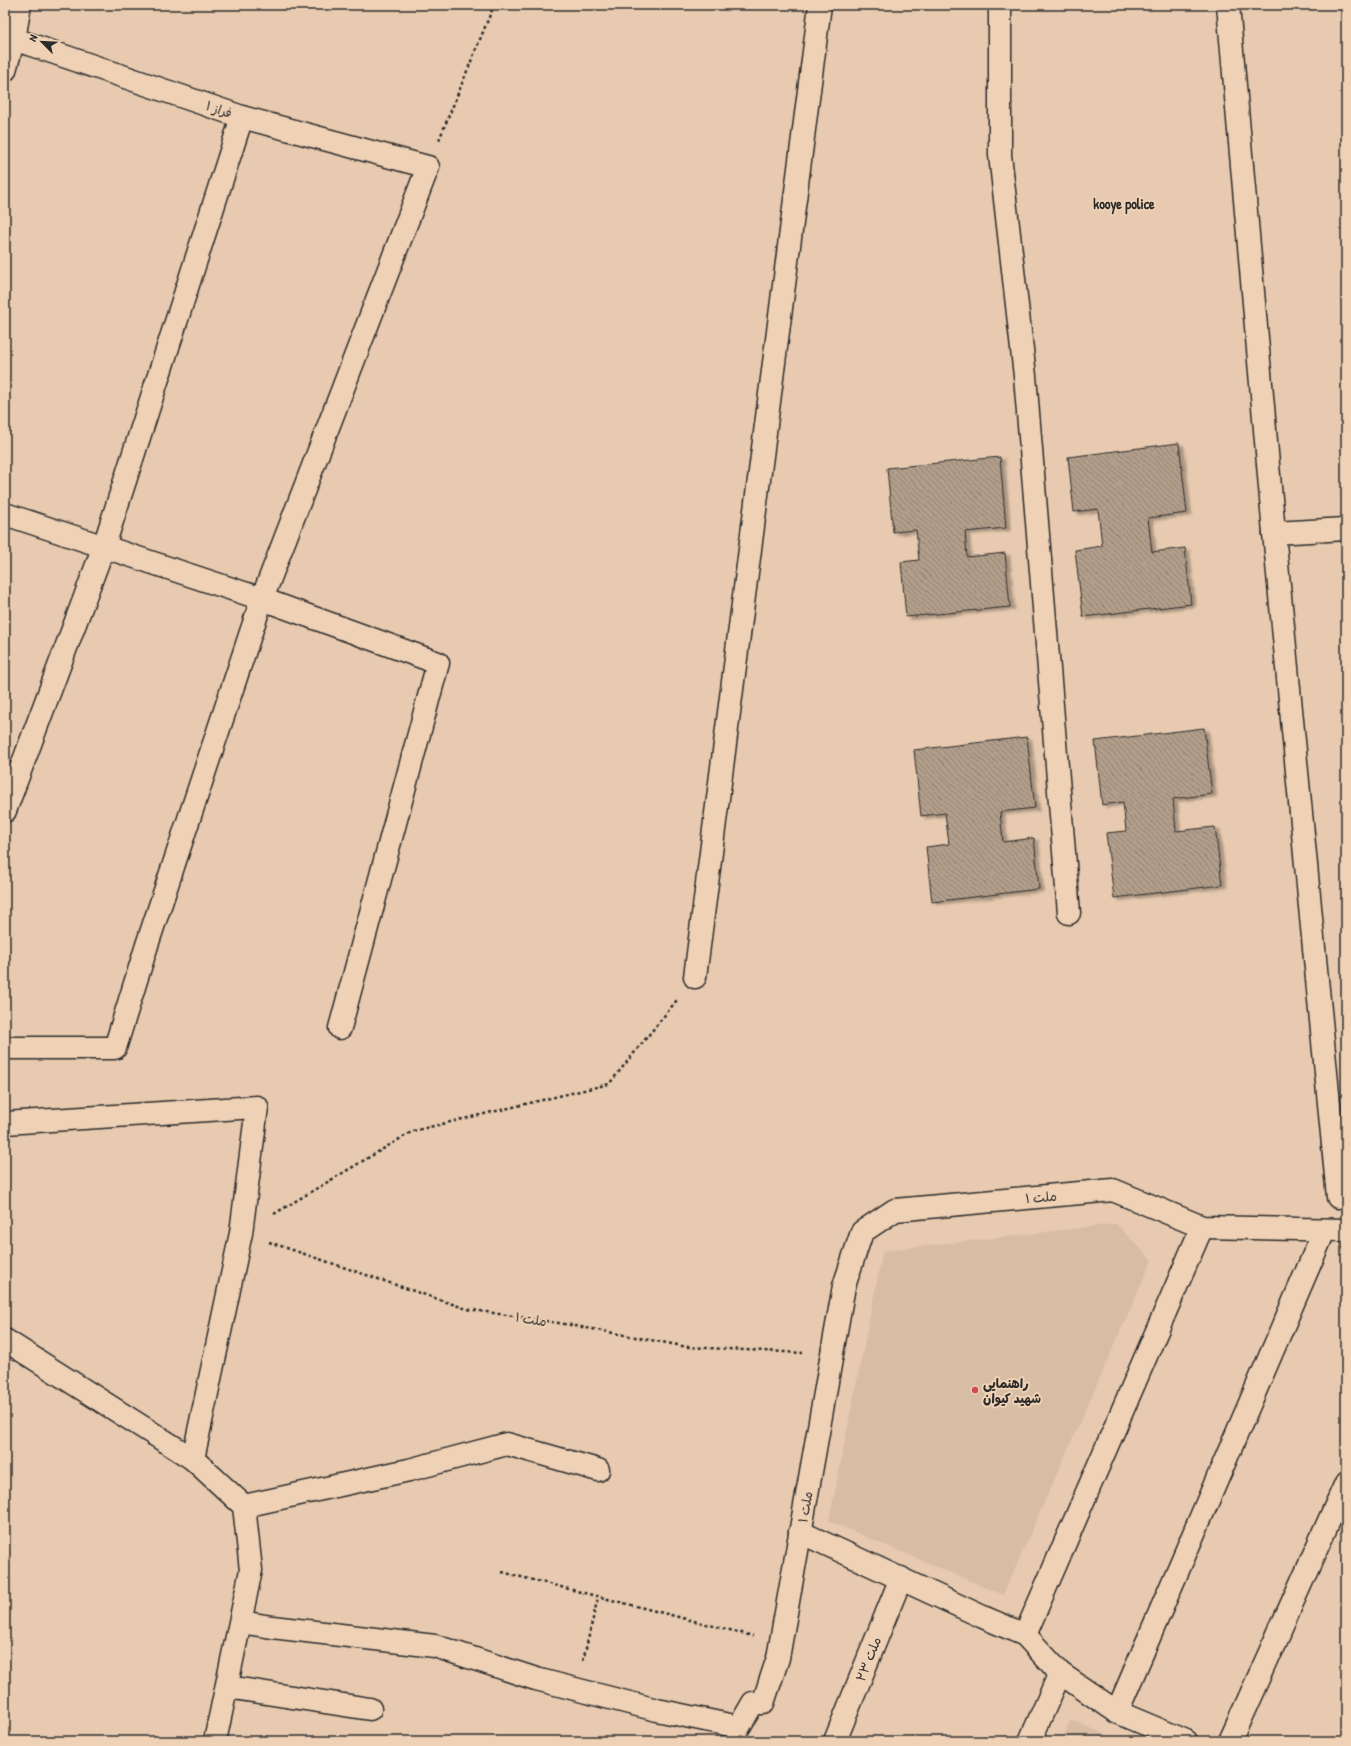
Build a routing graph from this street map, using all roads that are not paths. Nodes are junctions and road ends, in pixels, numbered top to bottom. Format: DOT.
graph roads {
  1 [pos="20,5"];
  2 [pos="820,5"];
  3 [pos="1000,5"];
  4 [pos="1228,5"];
  5 [pos="14,39"];
  6 [pos="5,70"];
  7 [pos="242,117"];
  8 [pos="5,514"];
  9 [pos="1346,529"];
  10 [pos="1274,533"];
  11 [pos="104,546"];
  12 [pos="262,599"];
  13 [pos="5,811"];
  14 [pos="1069,913"];
  15 [pos="695,977"];
  16 [pos="340,1028"];
  17 [pos="5,1048"];
  18 [pos="5,1123"];
  19 [pos="1346,1196"];
  20 [pos="1202,1227"];
  21 [pos="1346,1230"];
  22 [pos="1324,1231"];
  23 [pos="5,1340"];
  24 [pos="193,1459"];
  25 [pos="598,1470"];
  26 [pos="1344,1491"];
  27 [pos="244,1506"];
  28 [pos="800,1532"];
  29 [pos="901,1578"];
  30 [pos="241,1622"];
  31 [pos="1024,1635"];
  32 [pos="1060,1673"];
  33 [pos="227,1687"];
  34 [pos="370,1709"];
  35 [pos="1117,1712"];
  36 [pos="215,1741"];
  37 [pos="835,1741"];
  38 [pos="1030,1741"];
  39 [pos="1186,1741"];
  40 [pos="1230,1741"];
  1 -- 5 [label="street"];
  2 -- 15 [label="street"];
  3 -- 14 [label="street"];
  4 -- 10 [label="street"];
  5 -- 6 [label="street"];
  5 -- 7 [label="street, فراز ۱"];
  7 -- 11 [label="street"];
  7 -- 12 [label="street, فراز ۱"];
  8 -- 11 [label="street"];
  9 -- 10 [label="street"];
  10 -- 19 [label="street"];
  11 -- 12 [label="street"];
  11 -- 13 [label="street"];
  12 -- 16 [label="street"];
  12 -- 17 [label="street"];
  18 -- 24 [label="street"];
  20 -- 22 [label="street, ملت ۱"];
  20 -- 28 [label="street, ملت ۱"];
  20 -- 31 [label="street"];
  21 -- 22 [label="street, ملت ۱"];
  22 -- 35 [label="street"];
  23 -- 24 [label="street"];
  24 -- 27 [label="street"];
  25 -- 27 [label="street"];
  26 -- 40 [label="street"];
  27 -- 30 [label="street"];
  28 -- 29 [label="street"];
  28 -- 30 [label="street, ملت ۱"];
  29 -- 31 [label="street"];
  29 -- 37 [label="street, ملت ۲۳"];
  30 -- 33 [label="street"];
  31 -- 32 [label="street"];
  32 -- 35 [label="street"];
  32 -- 38 [label="street"];
  33 -- 34 [label="street"];
  33 -- 36 [label="street"];
  35 -- 39 [label="street"];
}
